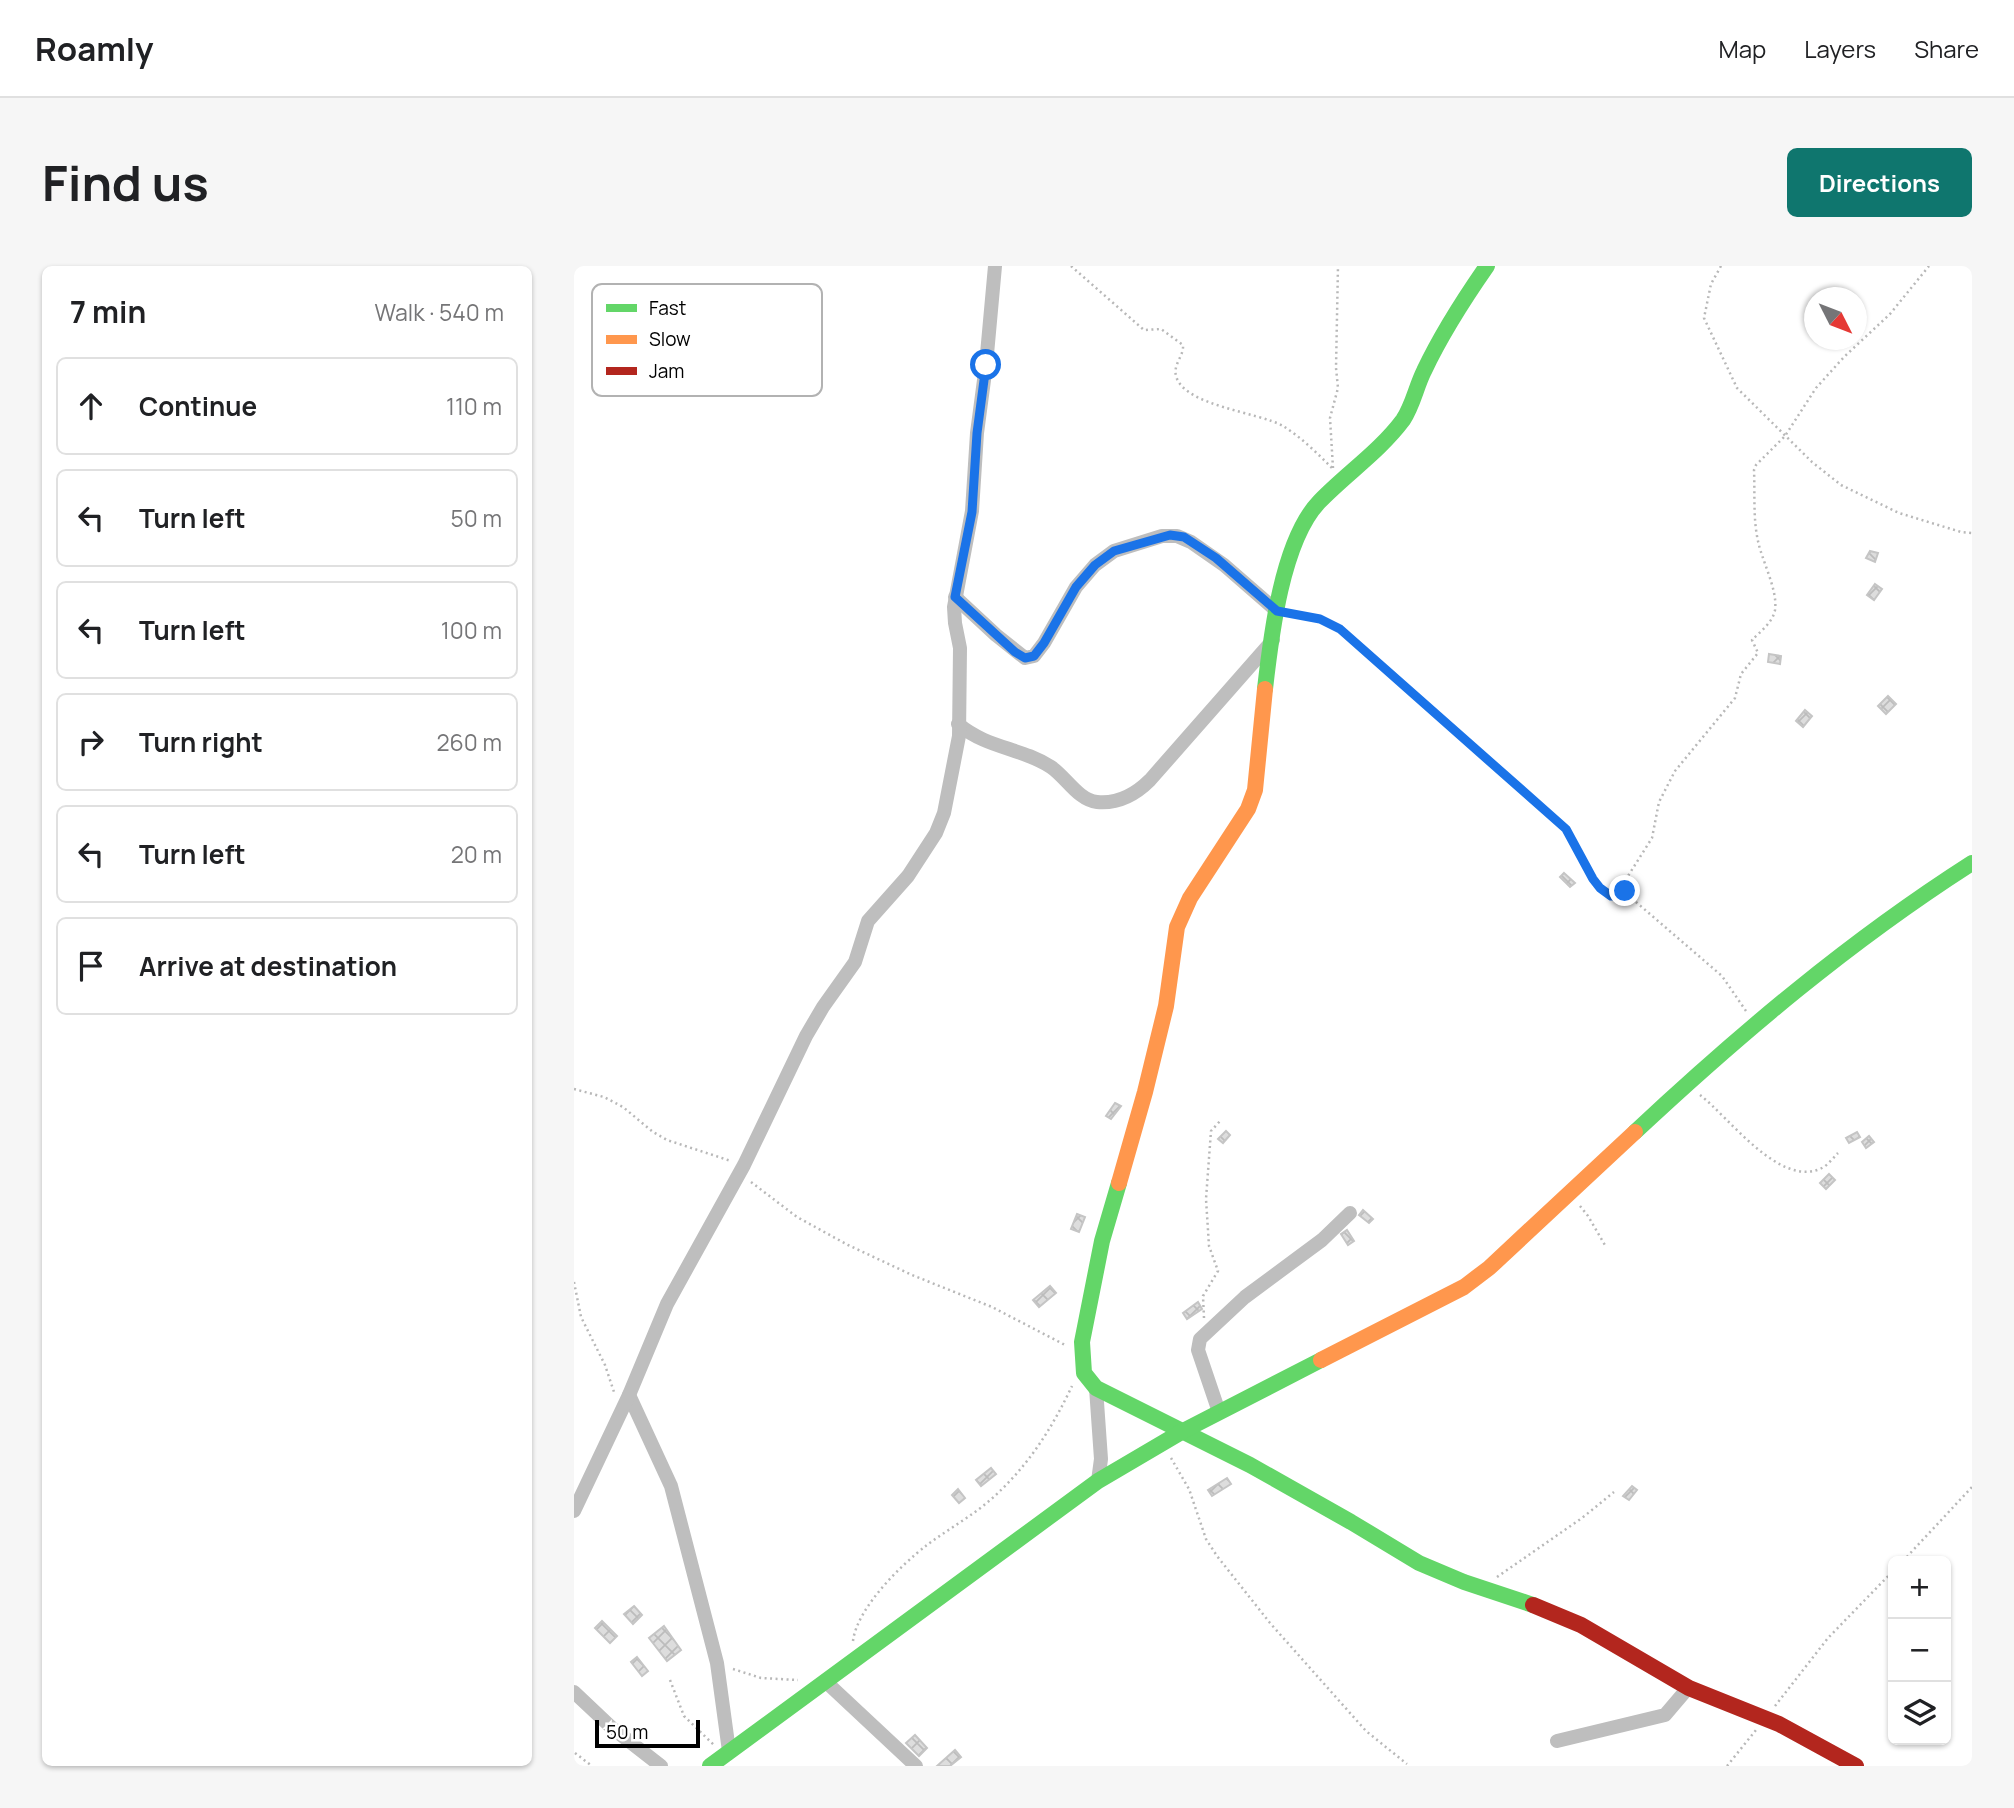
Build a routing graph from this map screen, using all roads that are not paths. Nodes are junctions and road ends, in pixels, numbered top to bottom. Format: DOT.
graph roads {
  1 [pos="995,266"];
  2 [pos="1487,266"];
  3 [pos="955,597"];
  4 [pos="1277,611"];
  5 [pos="1273,640"];
  6 [pos="958,724"];
  7 [pos="1972,863"];
  8 [pos="1350,1213"];
  9 [pos="1096,1388"];
  10 [pos="629,1395"];
  11 [pos="1219,1412"];
  12 [pos="1183,1431"];
  13 [pos="1098,1481"];
  14 [pos="574,1511"];
  15 [pos="825,1681"];
  16 [pos="1688,1688"];
  17 [pos="574,1692"];
  18 [pos="1557,1741"];
  19 [pos="720,1758"];
  20 [pos="661,1766"];
  21 [pos="916,1766"];
  22 [pos="1856,1766"];
  1 -- 3 [label="street"];
  2 -- 4 [label="street"];
  3 -- 4 [label="street"];
  3 -- 6 [label="street"];
  4 -- 5 [label="street"];
  5 -- 6 [label="street"];
  5 -- 9 [label="street"];
  6 -- 10 [label="street"];
  7 -- 11 [label="street"];
  8 -- 11 [label="street"];
  9 -- 12 [label="street"];
  9 -- 13 [label="street"];
  10 -- 14 [label="street"];
  10 -- 19 [label="street"];
  11 -- 12 [label="street"];
  12 -- 13 [label="street"];
  12 -- 16 [label="street"];
  13 -- 15 [label="street"];
  15 -- 19 [label="street"];
  15 -- 21 [label="street"];
  16 -- 18 [label="street"];
  16 -- 22 [label="street"];
  17 -- 20 [label="street"];
}
